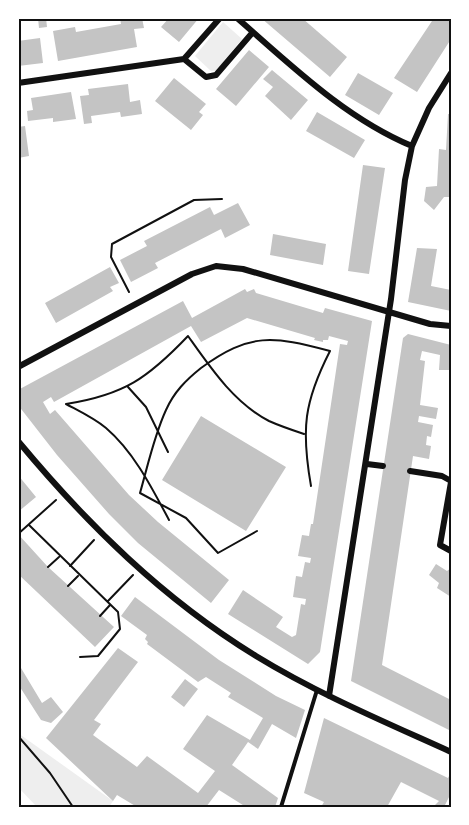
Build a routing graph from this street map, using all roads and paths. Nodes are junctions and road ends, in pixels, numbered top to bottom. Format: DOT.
graph roads {
  1 [pos="220,18"];
  2 [pos="237,18"];
  3 [pos="253,32"];
  4 [pos="184,58"];
  5 [pos="451,73"];
  6 [pos="18,83"];
  7 [pos="412,146"];
  8 [pos="222,199"];
  9 [pos="129,292"];
  10 [pos="389,312"];
  11 [pos="451,326"];
  12 [pos="207,364"];
  13 [pos="18,367"];
  14 [pos="128,387"];
  15 [pos="158,428"];
  16 [pos="304,434"];
  17 [pos="18,441"];
  18 [pos="168,452"];
  19 [pos="367,464"];
  20 [pos="383,466"];
  21 [pos="410,471"];
  22 [pos="145,476"];
  23 [pos="451,482"];
  24 [pos="311,486"];
  25 [pos="63,494"];
  26 [pos="159,501"];
  27 [pos="169,520"];
  28 [pos="29,525"];
  29 [pos="256,531"];
  30 [pos="18,534"];
  31 [pos="100,534"];
  32 [pos="451,552"];
  33 [pos="60,557"];
  34 [pos="48,567"];
  35 [pos="69,567"];
  36 [pos="139,569"];
  37 [pos="78,576"];
  38 [pos="68,586"];
  39 [pos="107,602"];
  40 [pos="110,605"];
  41 [pos="100,616"];
  42 [pos="80,657"];
  43 [pos="317,690"];
  44 [pos="329,696"];
  45 [pos="18,736"];
  46 [pos="451,752"];
  47 [pos="73,807"];
  48 [pos="281,807"];
  1 -- 4 [label="street"];
  2 -- 3 [label="street"];
  3 -- 4 [label="street"];
  3 -- 7 [label="street"];
  4 -- 6 [label="street"];
  5 -- 7 [label="street"];
  7 -- 10 [label="street"];
  8 -- 9 [label="path"];
  10 -- 11 [label="street"];
  10 -- 13 [label="street"];
  10 -- 19 [label="street"];
  12 -- 14 [label="path"];
  12 -- 15 [label="path"];
  12 -- 16 [label="path"];
  12 -- 16 [label="path"];
  14 -- 15 [label="path"];
  14 -- 22 [label="path"];
  15 -- 18 [label="path"];
  15 -- 22 [label="path"];
  16 -- 24 [label="path"];
  17 -- 25 [label="street"];
  19 -- 20 [label="street"];
  19 -- 44 [label="street"];
  21 -- 23 [label="street"];
  22 -- 26 [label="path"];
  22 -- 26 [label="path"];
  23 -- 32 [label="street"];
  25 -- 28 [label="path"];
  25 -- 31 [label="street"];
  26 -- 27 [label="path"];
  26 -- 29 [label="path"];
  28 -- 30 [label="path"];
  28 -- 33 [label="path"];
  31 -- 35 [label="path"];
  31 -- 36 [label="street"];
  33 -- 34 [label="path"];
  33 -- 35 [label="path"];
  35 -- 37 [label="path"];
  36 -- 39 [label="path"];
  36 -- 43 [label="street"];
  37 -- 38 [label="path"];
  37 -- 39 [label="path"];
  39 -- 40 [label="path"];
  40 -- 41 [label="path"];
  40 -- 42 [label="path"];
  43 -- 44 [label="street"];
  43 -- 48 [label="lane"];
  44 -- 46 [label="street"];
  45 -- 47 [label="path"];
}
